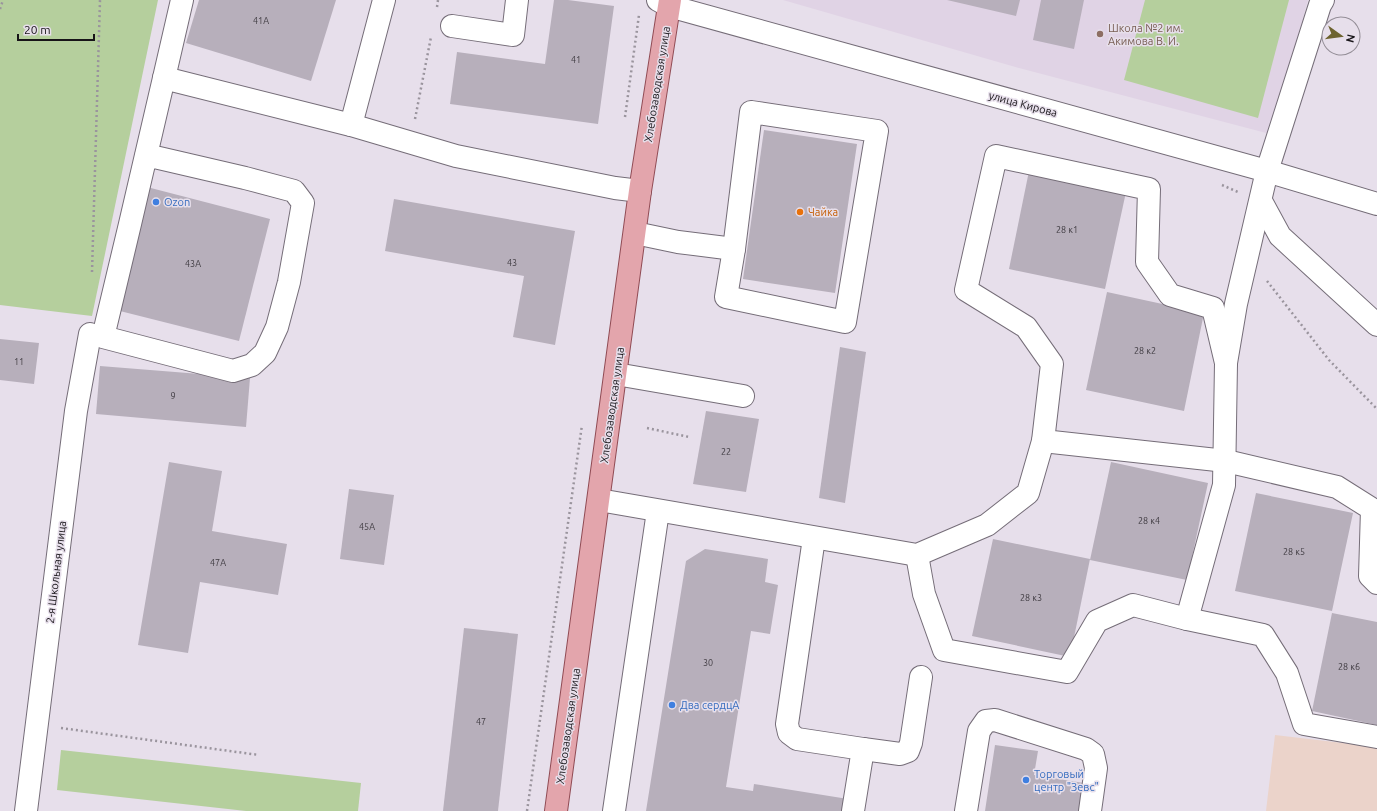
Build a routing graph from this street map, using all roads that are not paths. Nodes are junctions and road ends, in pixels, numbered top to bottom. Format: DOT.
graph roads {
  1 [pos="182,0"];
  2 [pos="384,0"];
  3 [pos="516,0"];
  4 [pos="1323,0"];
  5 [pos="665,2"];
  6 [pos="444,20"];
  7 [pos="164,78"];
  8 [pos="351,125"];
  9 [pos="146,155"];
  10 [pos="1267,171"];
  11 [pos="640,191"];
  12 [pos="1261,201"];
  13 [pos="1377,204"];
  14 [pos="635,233"];
  15 [pos="734,249"];
  16 [pos="1377,325"];
  17 [pos="90,334"];
  18 [pos="1226,363"];
  19 [pos="616,374"];
  20 [pos="743,396"];
  21 [pos="1043,441"];
  22 [pos="1226,461"];
  23 [pos="599,500"];
  24 [pos="658,511"];
  25 [pos="814,538"];
  26 [pos="917,555"];
  27 [pos="1377,583"];
  28 [pos="1187,619"];
  29 [pos="921,677"];
  30 [pos="1377,737"];
  31 [pos="863,749"];
  32 [pos="26,811"];
  33 [pos="556,811"];
  34 [pos="614,811"];
  35 [pos="853,811"];
  36 [pos="966,811"];
  37 [pos="1090,811"];
  1 -- 7 [label="street"];
  2 -- 8 [label="street"];
  3 -- 6 [label="street"];
  4 -- 10 [label="street"];
  5 -- 10 [label="street, улица Кирова"];
  5 -- 11 [label="main road, Хлебозаводская улица"];
  7 -- 8 [label="street"];
  7 -- 9 [label="street"];
  8 -- 11 [label="street"];
  9 -- 9 [label="street"];
  10 -- 12 [label="street"];
  10 -- 13 [label="street, улица Кирова"];
  11 -- 14 [label="main road, Хлебозаводская улица"];
  12 -- 16 [label="street"];
  12 -- 18 [label="street"];
  14 -- 15 [label="street"];
  14 -- 19 [label="main road, Хлебозаводская улица"];
  15 -- 15 [label="street"];
  17 -- 32 [label="street, 2-я Школьная улица"];
  18 -- 21 [label="street"];
  18 -- 22 [label="street"];
  19 -- 20 [label="street"];
  19 -- 23 [label="main road, Хлебозаводская улица"];
  21 -- 22 [label="street"];
  21 -- 26 [label="street"];
  22 -- 27 [label="street"];
  22 -- 28 [label="street"];
  23 -- 24 [label="street"];
  23 -- 33 [label="main road, Хлебозаводская улица"];
  24 -- 25 [label="street"];
  24 -- 34 [label="street"];
  25 -- 26 [label="street"];
  25 -- 31 [label="street"];
  26 -- 28 [label="street"];
  28 -- 30 [label="street"];
  29 -- 31 [label="street"];
  31 -- 35 [label="street"];
  36 -- 37 [label="street"];
}
